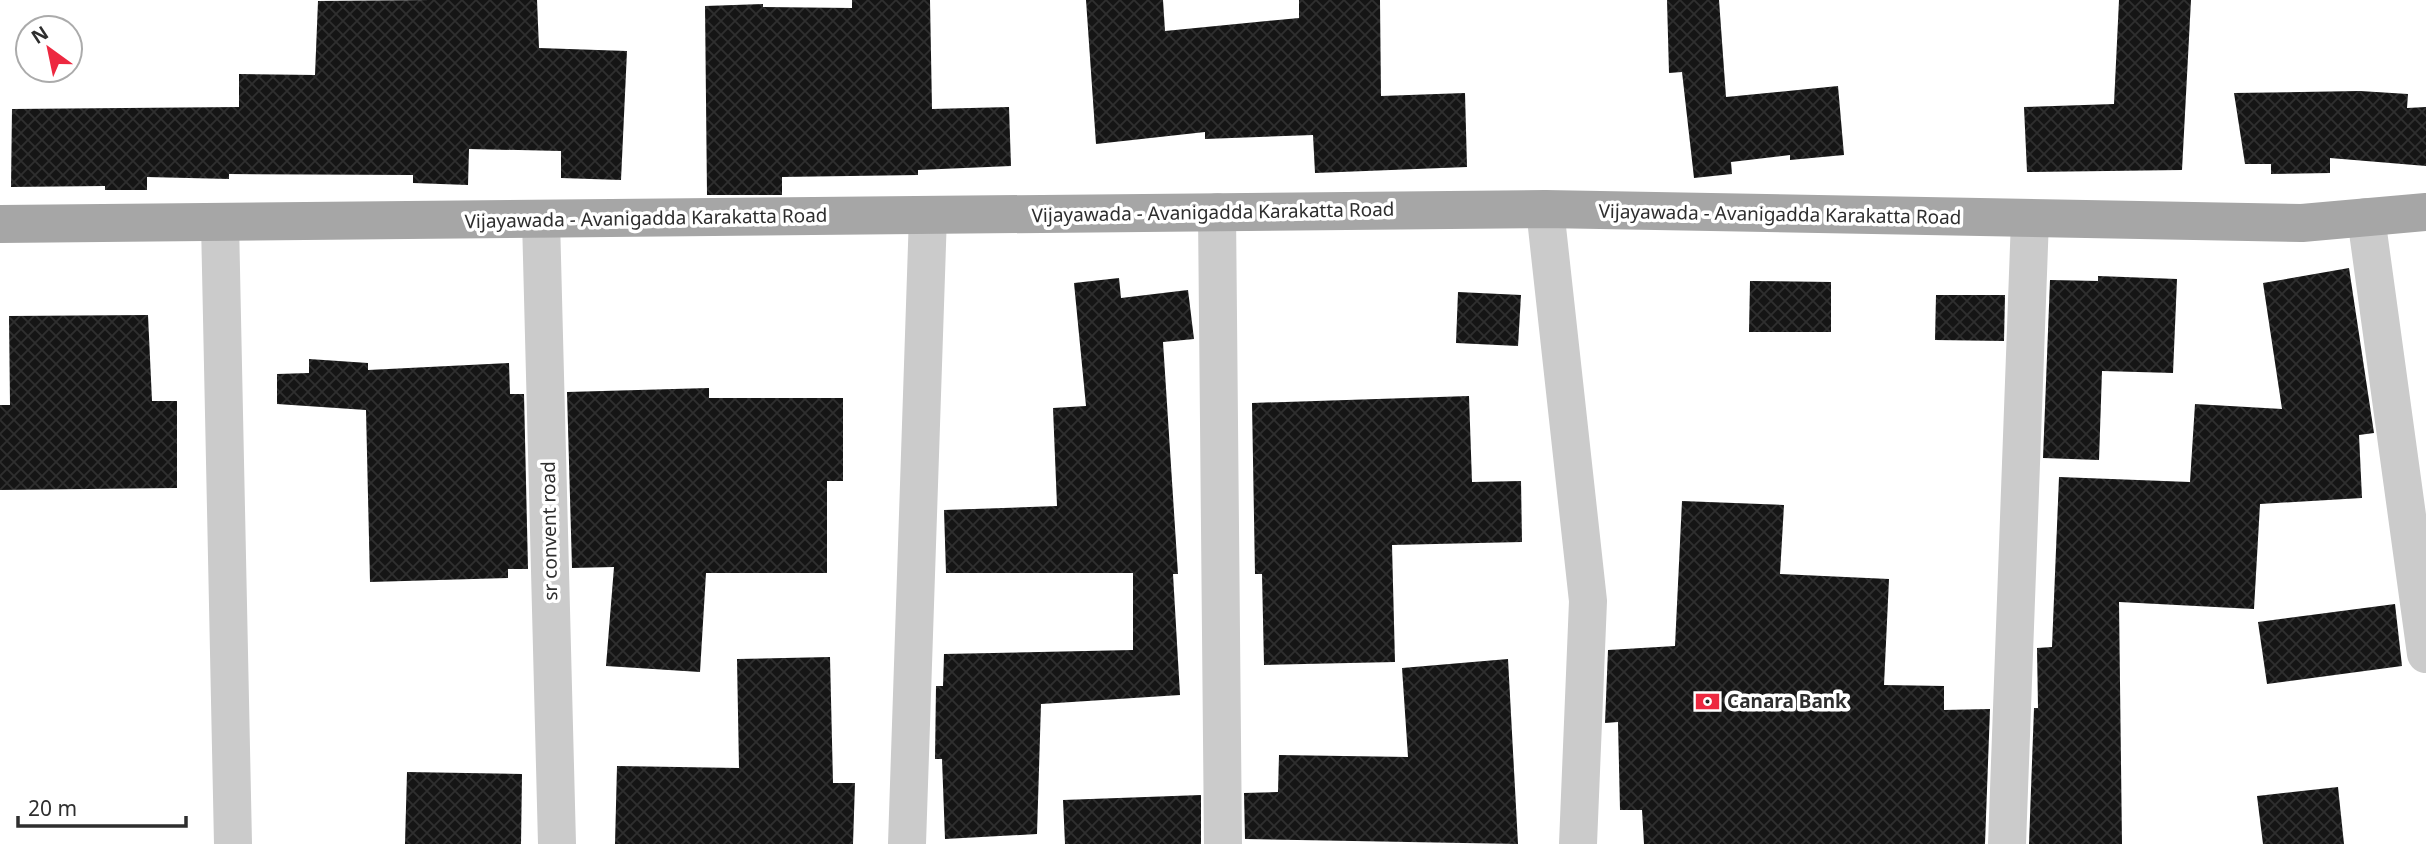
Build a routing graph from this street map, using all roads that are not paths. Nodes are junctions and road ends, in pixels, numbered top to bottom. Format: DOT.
graph roads {
  1 [pos="1545,209"];
  2 [pos="1217,212"];
  3 [pos="2426,212"];
  4 [pos="928,215"];
  5 [pos="2366,217"];
  6 [pos="541,219"];
  7 [pos="2030,219"];
  8 [pos="220,222"];
  9 [pos="0,224"];
  10 [pos="2426,654"];
  11 [pos="233,844"];
  12 [pos="557,844"];
  13 [pos="908,844"];
  14 [pos="1223,844"];
  15 [pos="1578,844"];
  16 [pos="2007,844"];
  1 -- 2 [label="main road, Vijayawada - Avanigadda Karakatta Road"];
  1 -- 7 [label="main road, Vijayawada - Avanigadda Karakatta Road"];
  1 -- 15 [label="street"];
  2 -- 4 [label="main road, Vijayawada - Avanigadda Karakatta Road"];
  2 -- 14 [label="street"];
  3 -- 5 [label="main road, Vijayawada - Avanigadda Karakatta Road"];
  4 -- 6 [label="main road, Vijayawada - Avanigadda Karakatta Road"];
  4 -- 13 [label="street"];
  5 -- 7 [label="main road, Vijayawada - Avanigadda Karakatta Road"];
  5 -- 10 [label="street"];
  6 -- 8 [label="main road, Vijayawada - Avanigadda Karakatta Road"];
  6 -- 12 [label="street, sr convent road"];
  7 -- 16 [label="street"];
  8 -- 9 [label="main road, Vijayawada - Avanigadda Karakatta Road"];
  8 -- 11 [label="street"];
}
